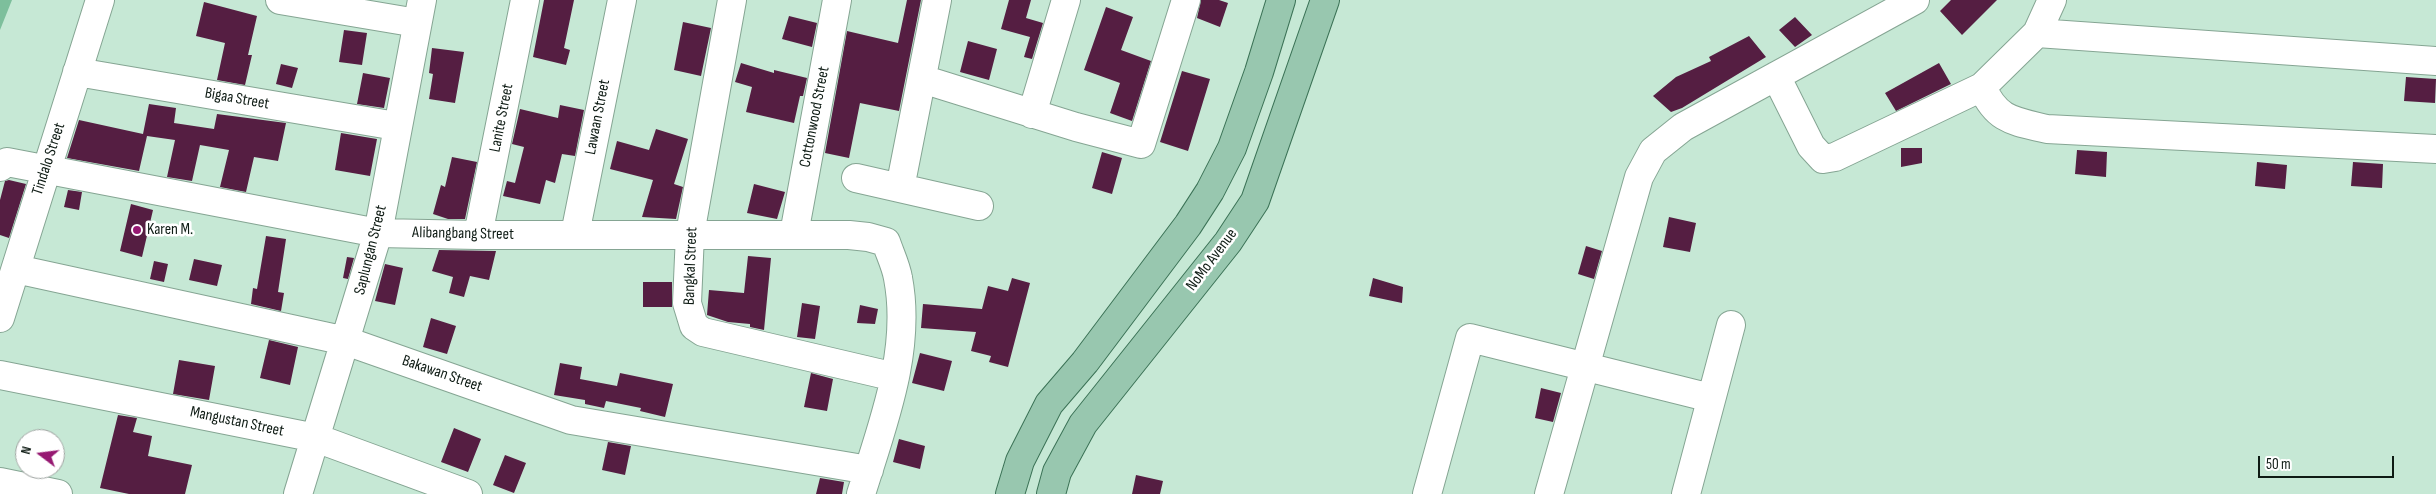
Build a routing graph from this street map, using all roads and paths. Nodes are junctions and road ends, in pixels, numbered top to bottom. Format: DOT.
graph roads {
  1 [pos="100,0"];
  2 [pos="280,0"];
  3 [pos="525,0"];
  4 [pos="622,0"];
  5 [pos="732,0"];
  6 [pos="837,0"];
  7 [pos="937,0"];
  8 [pos="1066,0"];
  9 [pos="1186,0"];
  10 [pos="1281,0"];
  11 [pos="1325,0"];
  12 [pos="1915,0"];
  13 [pos="2052,0"];
  14 [pos="419,11"];
  15 [pos="2037,33"];
  16 [pos="2436,61"];
  17 [pos="77,72"];
  18 [pos="1776,76"];
  19 [pos="922,79"];
  20 [pos="1982,87"];
  21 [pos="1032,114"];
  22 [pos="396,126"];
  23 [pos="2436,149"];
  24 [pos="0,167"];
  25 [pos="45,170"];
  26 [pos="856,178"];
  27 [pos="900,188"];
  28 [pos="979,206"];
  29 [pos="378,233"];
  30 [pos="575,234"];
  31 [pos="690,234"];
  32 [pos="794,234"];
  33 [pos="478,235"];
  34 [pos="16,269"];
  35 [pos="0,318"];
  36 [pos="1731,325"];
  37 [pos="346,341"];
  38 [pos="1585,366"];
  39 [pos="0,375"];
  40 [pos="895,377"];
  41 [pos="1711,398"];
  42 [pos="316,438"];
  43 [pos="0,482"];
  44 [pos="865,482"];
  45 [pos="58,494"];
  46 [pos="298,494"];
  47 [pos="468,494"];
  48 [pos="1010,494"];
  49 [pos="1050,494"];
  50 [pos="1427,494"];
  51 [pos="1549,494"];
  52 [pos="1686,494"];
  1 -- 17 [label="street, Tindalo Street"];
  2 -- 14 [label="street"];
  3 -- 33 [label="street, Lanite Street"];
  4 -- 30 [label="street, Lawaan Street"];
  5 -- 31 [label="street, Bangkal Street"];
  6 -- 32 [label="street, Cottonwood Street"];
  7 -- 19 [label="street"];
  8 -- 21 [label="street"];
  9 -- 21 [label="street"];
  10 -- 48 [label="main road"];
  11 -- 49 [label="main road, NoMo Avenue"];
  12 -- 18 [label="street"];
  13 -- 15 [label="street"];
  14 -- 22 [label="street, Saplungan Street"];
  15 -- 16 [label="street"];
  15 -- 20 [label="street"];
  17 -- 22 [label="street, Bigaa Street"];
  17 -- 25 [label="street, Tindalo Street"];
  18 -- 20 [label="street"];
  18 -- 38 [label="street"];
  19 -- 21 [label="street"];
  19 -- 27 [label="street"];
  20 -- 23 [label="street"];
  22 -- 29 [label="street, Saplungan Street"];
  24 -- 25 [label="street, Alibangbang Street"];
  25 -- 29 [label="street, Alibangbang Street"];
  25 -- 34 [label="street, Tindalo Street"];
  26 -- 27 [label="street"];
  27 -- 28 [label="street"];
  29 -- 33 [label="street, Alibangbang Street"];
  29 -- 37 [label="street, Saplungan Street"];
  30 -- 31 [label="street, Alibangbang Street"];
  30 -- 33 [label="street, Alibangbang Street"];
  31 -- 32 [label="street, Alibangbang Street"];
  31 -- 40 [label="street, Bangkal Street"];
  32 -- 40 [label="street, Alibangbang Street"];
  34 -- 35 [label="street, Tindalo Street"];
  34 -- 37 [label="street, Bakawan Street"];
  36 -- 41 [label="street"];
  37 -- 42 [label="street, Saplungan Street"];
  37 -- 44 [label="street, Bakawan Street"];
  38 -- 41 [label="street"];
  38 -- 50 [label="street"];
  38 -- 51 [label="street"];
  39 -- 42 [label="street, Mangustan Street"];
  40 -- 44 [label="street"];
  41 -- 52 [label="street"];
  42 -- 46 [label="street, Saplungan Street"];
  42 -- 47 [label="street, Mangustan Street"];
  43 -- 45 [label="street"];
}
